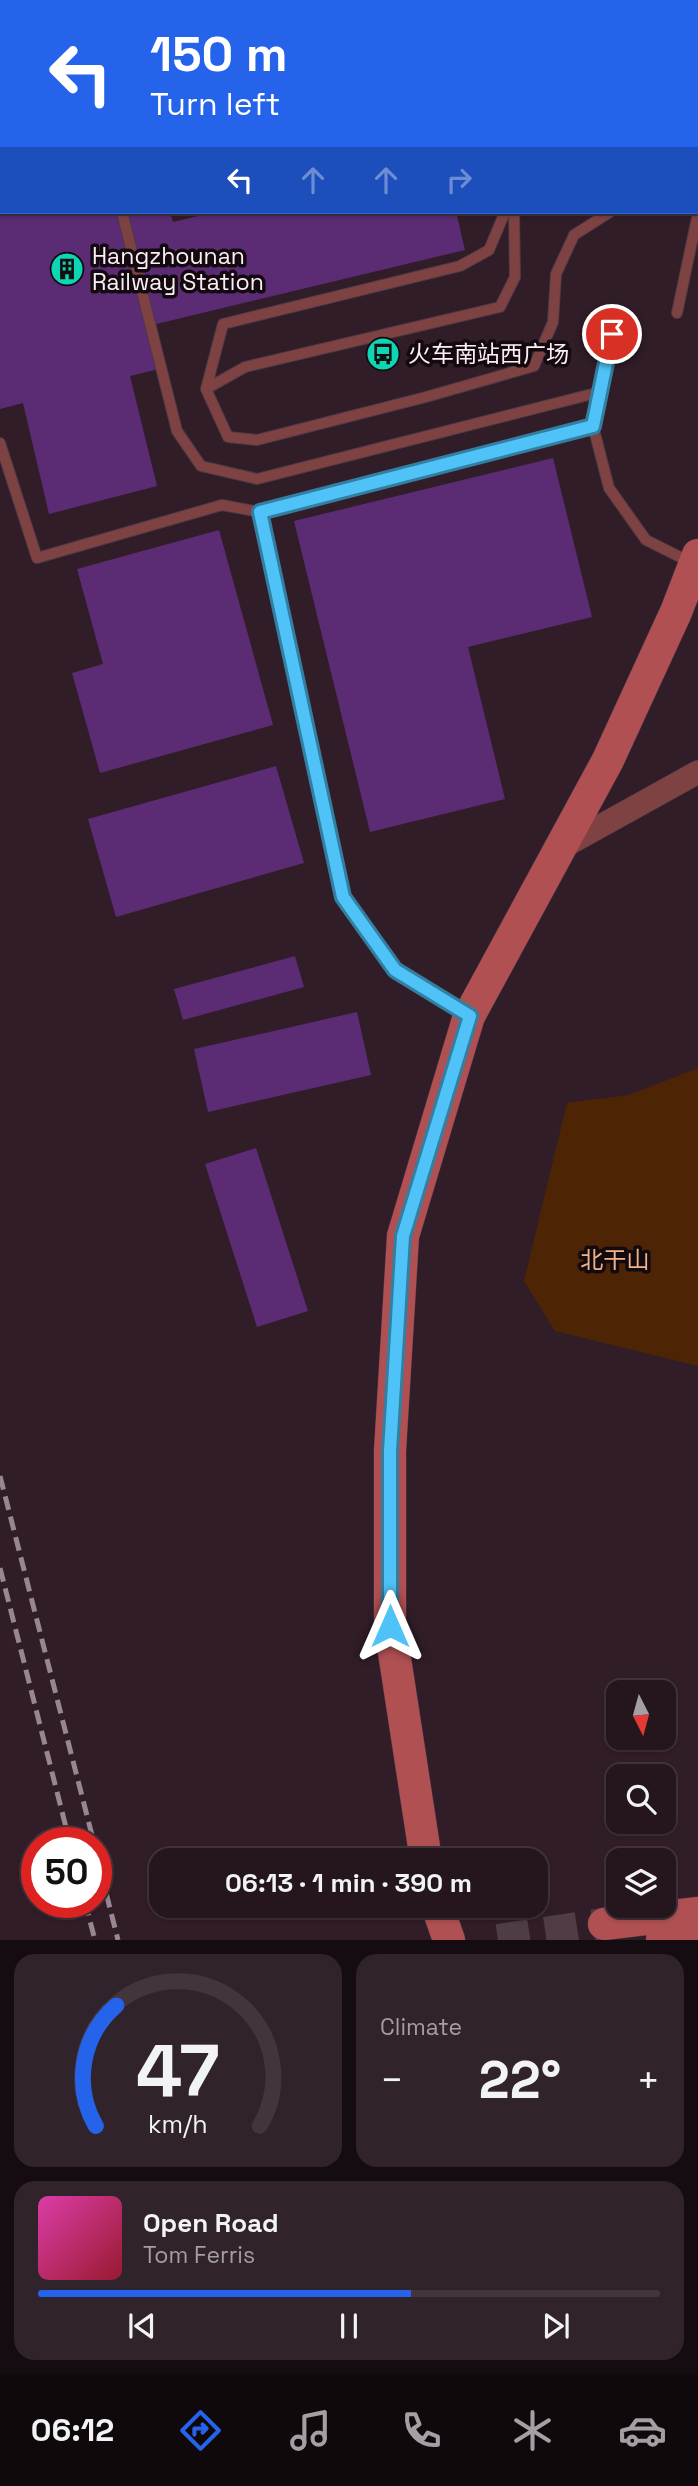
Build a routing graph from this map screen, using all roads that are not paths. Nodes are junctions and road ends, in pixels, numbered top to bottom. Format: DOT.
graph roads {
  1 [pos="123,214"];
  2 [pos="504,214"];
  3 [pos="513,214"];
  4 [pos="607,214"];
  5 [pos="698,214"];
  6 [pos="677,313"];
  7 [pos="612,334"];
  8 [pos="206,389"];
  9 [pos="600,392"];
  10 [pos="593,426"];
  11 [pos="0,443"];
  12 [pos="260,512"];
  13 [pos="696,560"];
  14 [pos="698,772"];
  15 [pos="561,848"];
  16 [pos="470,1016"];
  17 [pos="424,1848"];
  18 [pos="698,1913"];
  19 [pos="441,1918"];
  20 [pos="604,1924"];
  21 [pos="698,1936"];
  22 [pos="449,1940"];
  23 [pos="662,1940"];
  1 -- 9 [label="lane"];
  2 -- 8 [label="lane"];
  3 -- 8 [label="lane"];
  4 -- 8 [label="lane"];
  5 -- 6 [label="lane"];
  7 -- 9 [label="lane"];
  9 -- 10 [label="lane"];
  10 -- 12 [label="lane"];
  10 -- 13 [label="lane"];
  11 -- 12 [label="lane"];
  12 -- 16 [label="lane"];
  13 -- 15 [label="main road"];
  14 -- 15 [label="street"];
  15 -- 16 [label="main road"];
  16 -- 17 [label="main road"];
  18 -- 20 [label="main road"];
  19 -- 22 [label="main road"];
  21 -- 23 [label="main road"];
}
